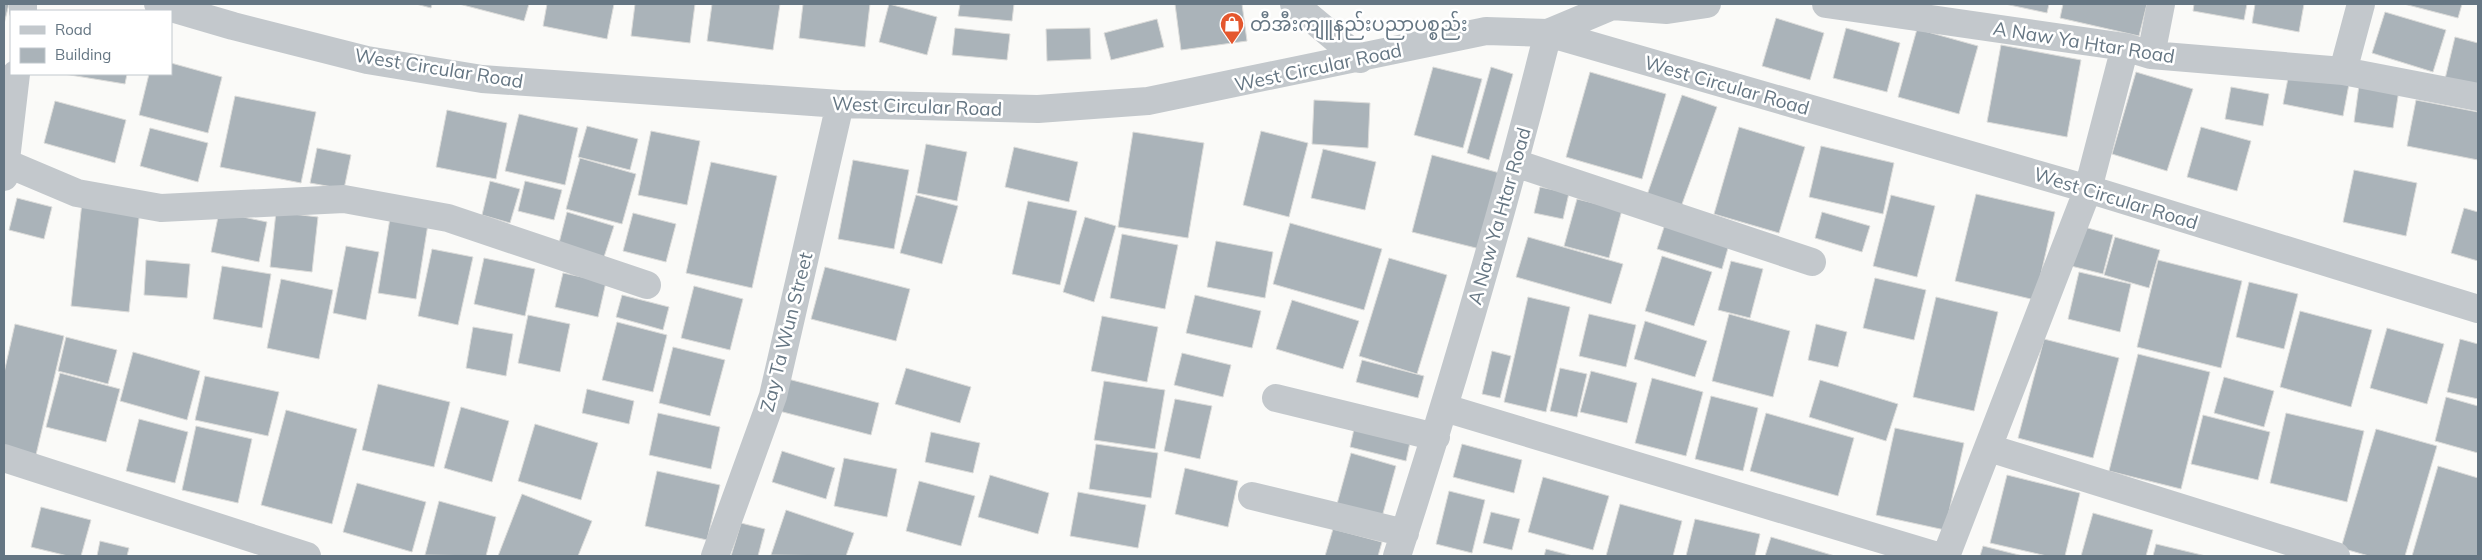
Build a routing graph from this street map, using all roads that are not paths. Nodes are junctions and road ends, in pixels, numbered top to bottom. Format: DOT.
graph roads {
  1 [pos="158,4"];
  2 [pos="1294,4"];
  3 [pos="1707,4"];
  4 [pos="1826,4"];
  5 [pos="2161,4"];
  6 [pos="2361,4"];
  7 [pos="1612,5"];
  8 [pos="1548,33"];
  9 [pos="2125,47"];
  10 [pos="2151,55"];
  11 [pos="1360,59"];
  12 [pos="2343,71"];
  13 [pos="16,75"];
  14 [pos="2478,97"];
  15 [pos="840,104"];
  16 [pos="1515,163"];
  17 [pos="5,170"];
  18 [pos="2088,190"];
  19 [pos="1812,262"];
  20 [pos="647,285"];
  21 [pos="2478,309"];
  22 [pos="1276,398"];
  23 [pos="1445,408"];
  24 [pos="1436,437"];
  25 [pos="1990,448"];
  26 [pos="4,458"];
  27 [pos="1252,496"];
  28 [pos="1401,544"];
  29 [pos="307,556"];
  30 [pos="715,556"];
  31 [pos="1937,556"];
  32 [pos="1946,556"];
  33 [pos="2336,556"];
  1 -- 15 [label="street, West Circular Road"];
  2 -- 11 [label="street"];
  3 -- 7 [label="street"];
  4 -- 9 [label="street, A Naw Ya Htar Road"];
  5 -- 10 [label="street"];
  6 -- 12 [label="street"];
  7 -- 8 [label="street"];
  8 -- 11 [label="street, West Circular Road"];
  8 -- 16 [label="street, A Naw Ya Htar Road"];
  8 -- 18 [label="street, West Circular Road"];
  9 -- 10 [label="street, A Naw Ya Htar Road"];
  9 -- 18 [label="street"];
  10 -- 12 [label="street, A Naw Ya Htar Road"];
  11 -- 15 [label="street, West Circular Road"];
  12 -- 14 [label="street, A Naw Ya Htar Road"];
  13 -- 17 [label="street"];
  15 -- 30 [label="street, Zay Ta Wun Street"];
  16 -- 19 [label="street"];
  16 -- 23 [label="street, A Naw Ya Htar Road"];
  17 -- 20 [label="street"];
  18 -- 21 [label="street, West Circular Road"];
  18 -- 25 [label="street"];
  22 -- 24 [label="street"];
  23 -- 24 [label="street, A Naw Ya Htar Road"];
  23 -- 31 [label="street"];
  24 -- 28 [label="street, A Naw Ya Htar Road"];
  25 -- 32 [label="street"];
  25 -- 33 [label="street"];
  26 -- 29 [label="street"];
  27 -- 28 [label="street"];
}
